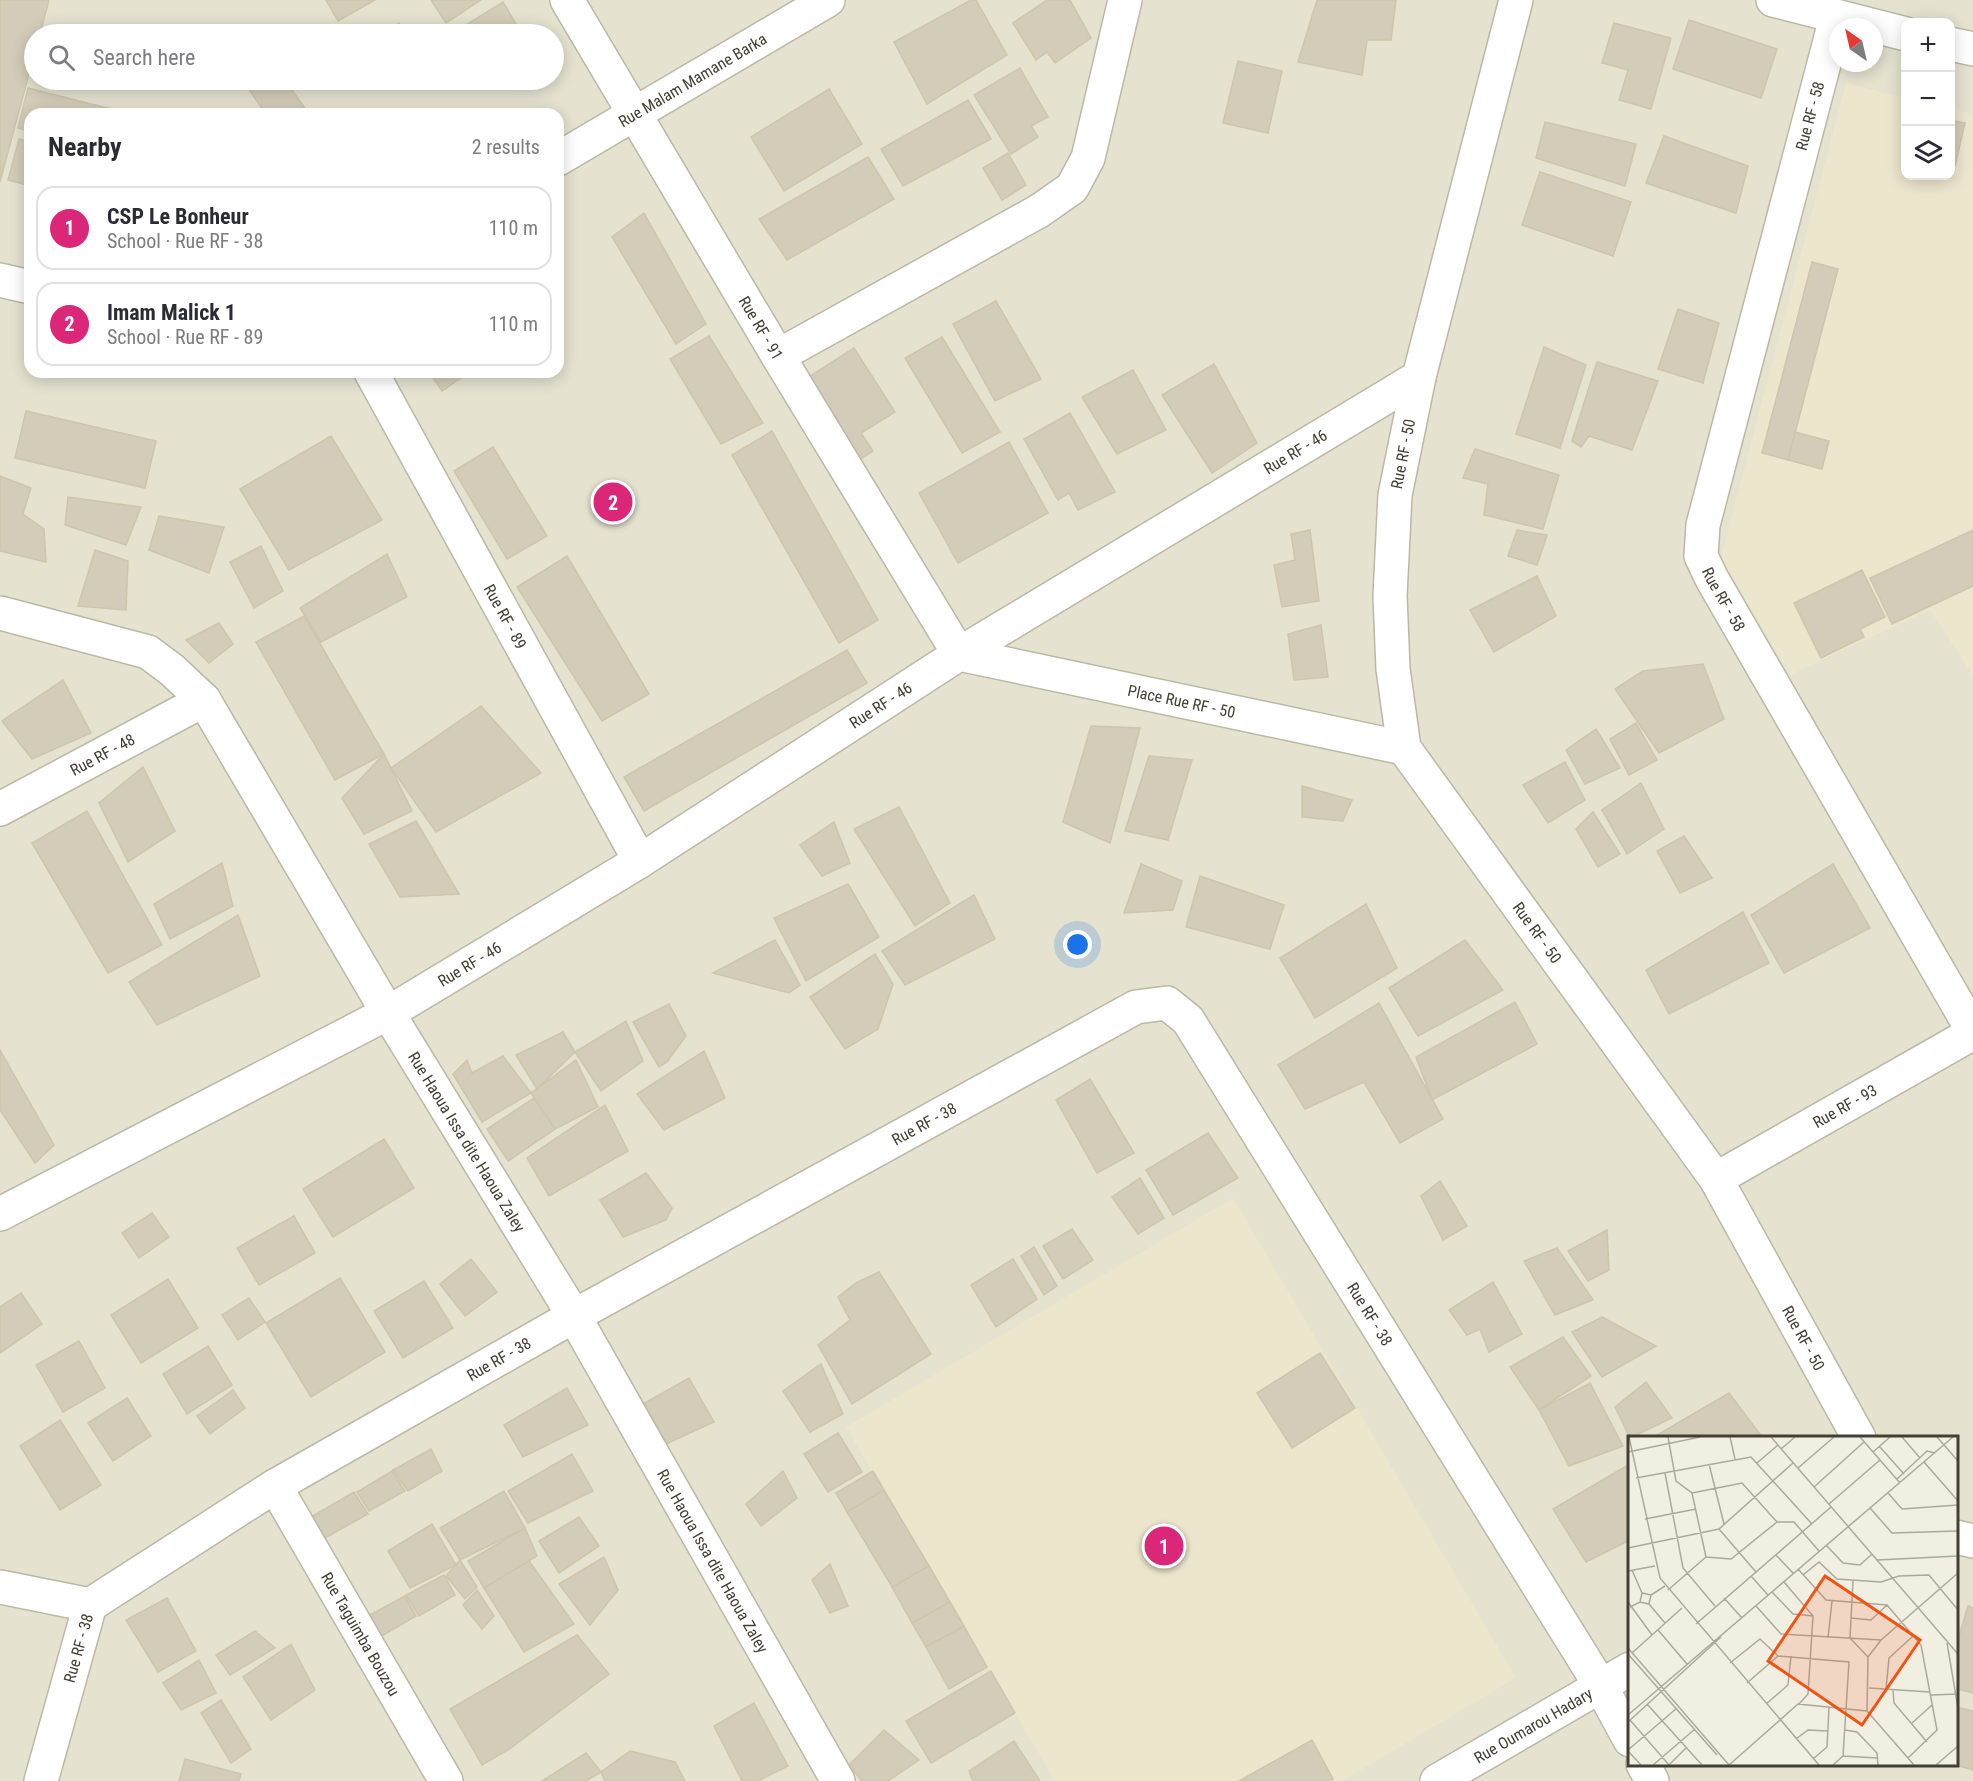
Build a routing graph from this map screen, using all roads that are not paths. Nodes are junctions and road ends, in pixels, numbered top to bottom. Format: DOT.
graph roads {
  1 [pos="567,0"];
  2 [pos="828,0"];
  3 [pos="1125,0"];
  4 [pos="1516,0"];
  5 [pos="1773,0"];
  6 [pos="1836,18"];
  7 [pos="1883,29"];
  8 [pos="1901,33"];
  9 [pos="1829,45"];
  10 [pos="1955,45"];
  11 [pos="1973,50"];
  12 [pos="635,112"];
  13 [pos="564,155"];
  14 [pos="0,280"];
  15 [pos="24,285"];
  16 [pos="778,356"];
  17 [pos="1419,377"];
  18 [pos="374,378"];
  19 [pos="0,613"];
  20 [pos="959,654"];
  21 [pos="204,700"];
  22 [pos="1404,748"];
  23 [pos="0,809"];
  24 [pos="640,861"];
  25 [pos="388,1013"];
  26 [pos="1973,1032"];
  27 [pos="1716,1179"];
  28 [pos="0,1214"];
  29 [pos="574,1316"];
  30 [pos="1858,1436"];
  31 [pos="275,1486"];
  32 [pos="1958,1537"];
  33 [pos="1973,1541"];
  34 [pos="0,1587"];
  35 [pos="90,1605"];
  36 [pos="1628,1670"];
  37 [pos="1600,1685"];
  38 [pos="1628,1738"];
  39 [pos="1644,1766"];
  40 [pos="42,1781"];
  41 [pos="446,1781"];
  42 [pos="838,1781"];
  43 [pos="1437,1781"];
  44 [pos="1652,1781"];
  1 -- 12 [label="street, Rue RF - 91"];
  2 -- 12 [label="street, Rue Malam Mamane Barka"];
  3 -- 16 [label="street"];
  4 -- 17 [label="street"];
  5 -- 6 [label="street"];
  7 -- 8 [label="street"];
  9 -- 26 [label="street, Rue RF - 58"];
  10 -- 11 [label="street"];
  12 -- 13 [label="street, Rue Malam Mamane Barka"];
  12 -- 16 [label="street, Rue RF - 91"];
  14 -- 15 [label="street"];
  16 -- 20 [label="street, Rue RF - 91"];
  17 -- 20 [label="street, Rue RF - 46"];
  17 -- 22 [label="street, Rue RF - 50"];
  18 -- 24 [label="street, Rue RF - 89"];
  19 -- 21 [label="street, Rue Haoua Issa dite Haoua Zaley"];
  20 -- 22 [label="street, Place Rue RF - 50"];
  20 -- 24 [label="street, Rue RF - 46"];
  21 -- 23 [label="street, Rue RF - 48"];
  21 -- 25 [label="street, Rue Haoua Issa dite Haoua Zaley"];
  22 -- 27 [label="street, Rue RF - 50"];
  24 -- 25 [label="street, Rue RF - 46"];
  25 -- 28 [label="street, Rue RF - 46"];
  25 -- 29 [label="street, Rue Haoua Issa dite Haoua Zaley"];
  26 -- 27 [label="street, Rue RF - 93"];
  27 -- 30 [label="street, Rue RF - 50"];
  29 -- 31 [label="street, Rue RF - 38"];
  29 -- 37 [label="street, Rue RF - 38"];
  29 -- 42 [label="street, Rue Haoua Issa dite Haoua Zaley"];
  31 -- 35 [label="street, Rue RF - 38"];
  31 -- 41 [label="street, Rue Taguimba Bouzou"];
  32 -- 33 [label="street"];
  34 -- 35 [label="street"];
  35 -- 40 [label="street, Rue RF - 38"];
  36 -- 37 [label="street, Rue Oumarou Hadary"];
  37 -- 38 [label="street, Rue RF - 38"];
  37 -- 43 [label="street, Rue Oumarou Hadary"];
  39 -- 44 [label="street"];
}
